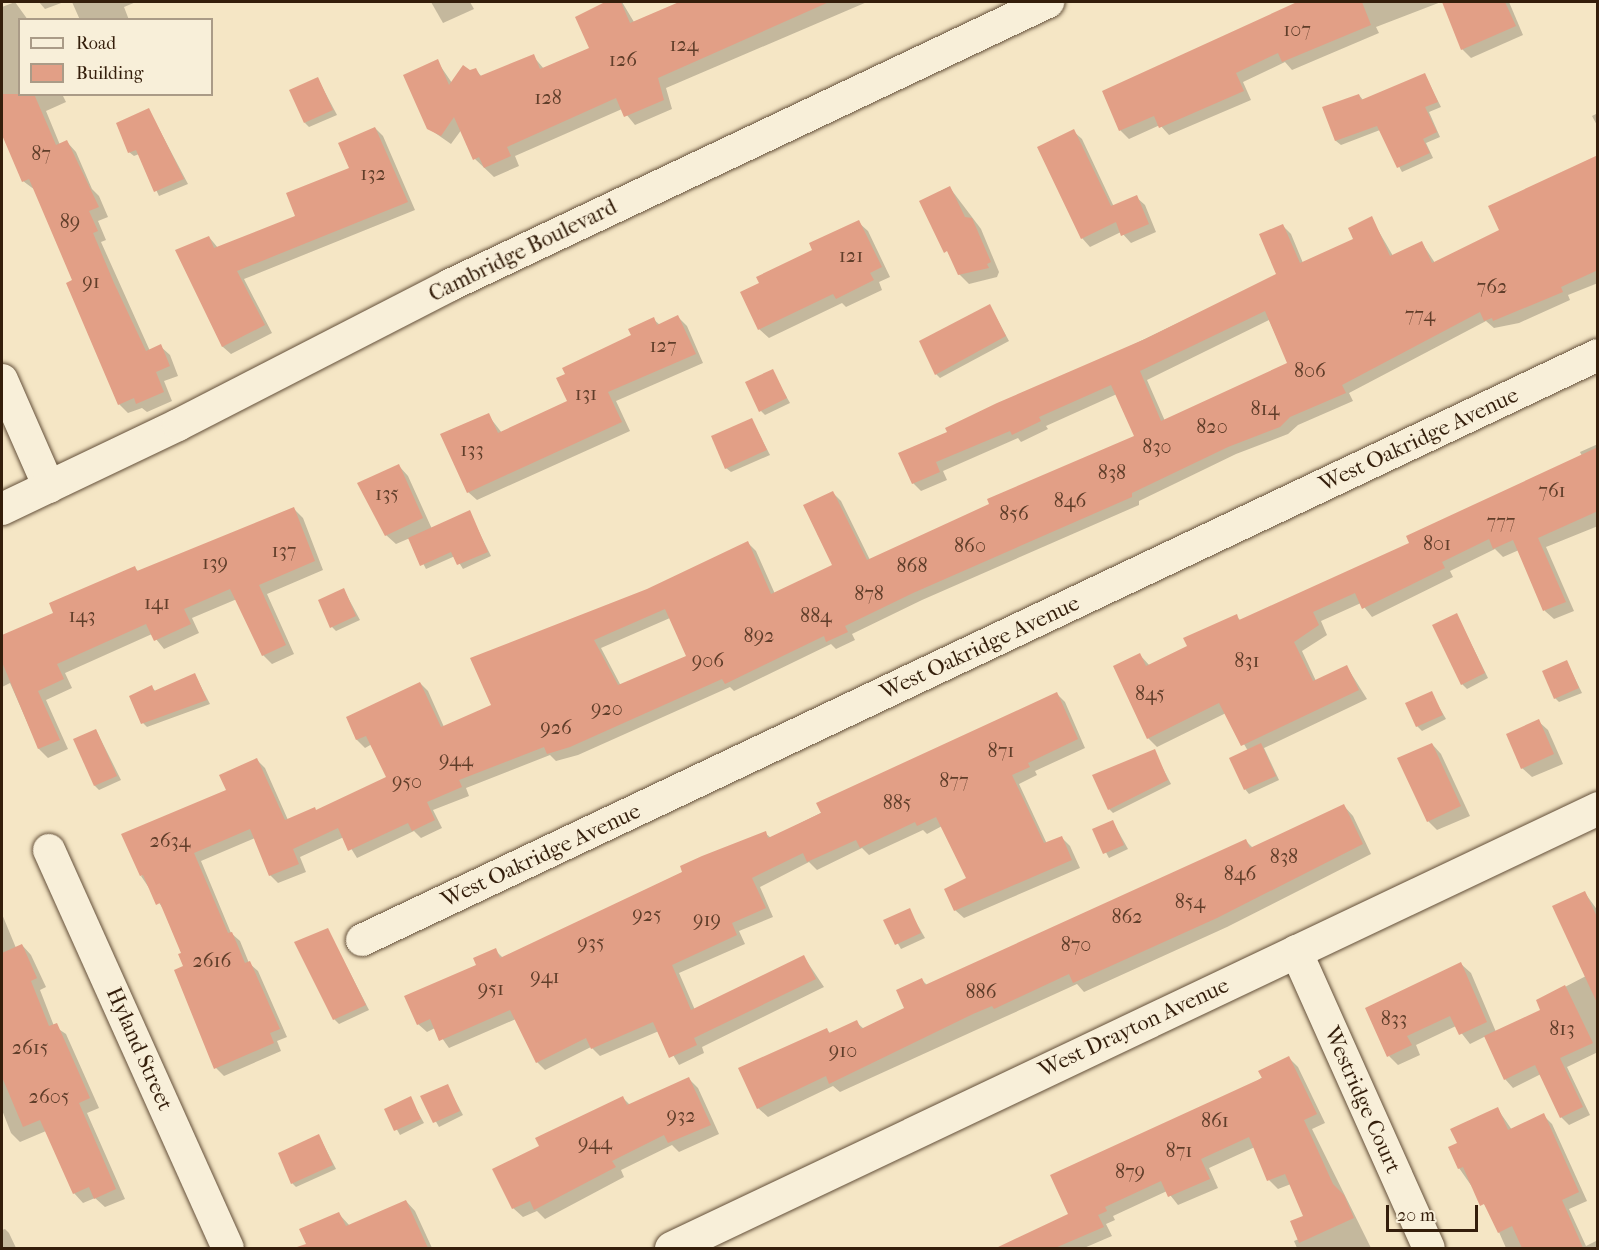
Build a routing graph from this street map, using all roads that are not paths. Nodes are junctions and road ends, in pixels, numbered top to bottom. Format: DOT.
graph roads {
  1 [pos="1047,2"];
  2 [pos="1598,356"];
  3 [pos="2,380"];
  4 [pos="49,487"];
  5 [pos="3,504"];
  6 [pos="1598,808"];
  7 [pos="49,850"];
  8 [pos="362,940"];
  9 [pos="1296,951"];
  10 [pos="228,1248"];
  11 [pos="671,1248"];
  12 [pos="1429,1248"];
  1 -- 4 [label="street, Cambridge Boulevard"];
  2 -- 8 [label="street, West Oakridge Avenue"];
  3 -- 4 [label="street"];
  4 -- 5 [label="street, Cambridge Boulevard"];
  6 -- 9 [label="street, West Drayton Avenue"];
  7 -- 10 [label="street, Hyland Street"];
  9 -- 11 [label="street, West Drayton Avenue"];
  9 -- 12 [label="street, Westridge Court"];
}
